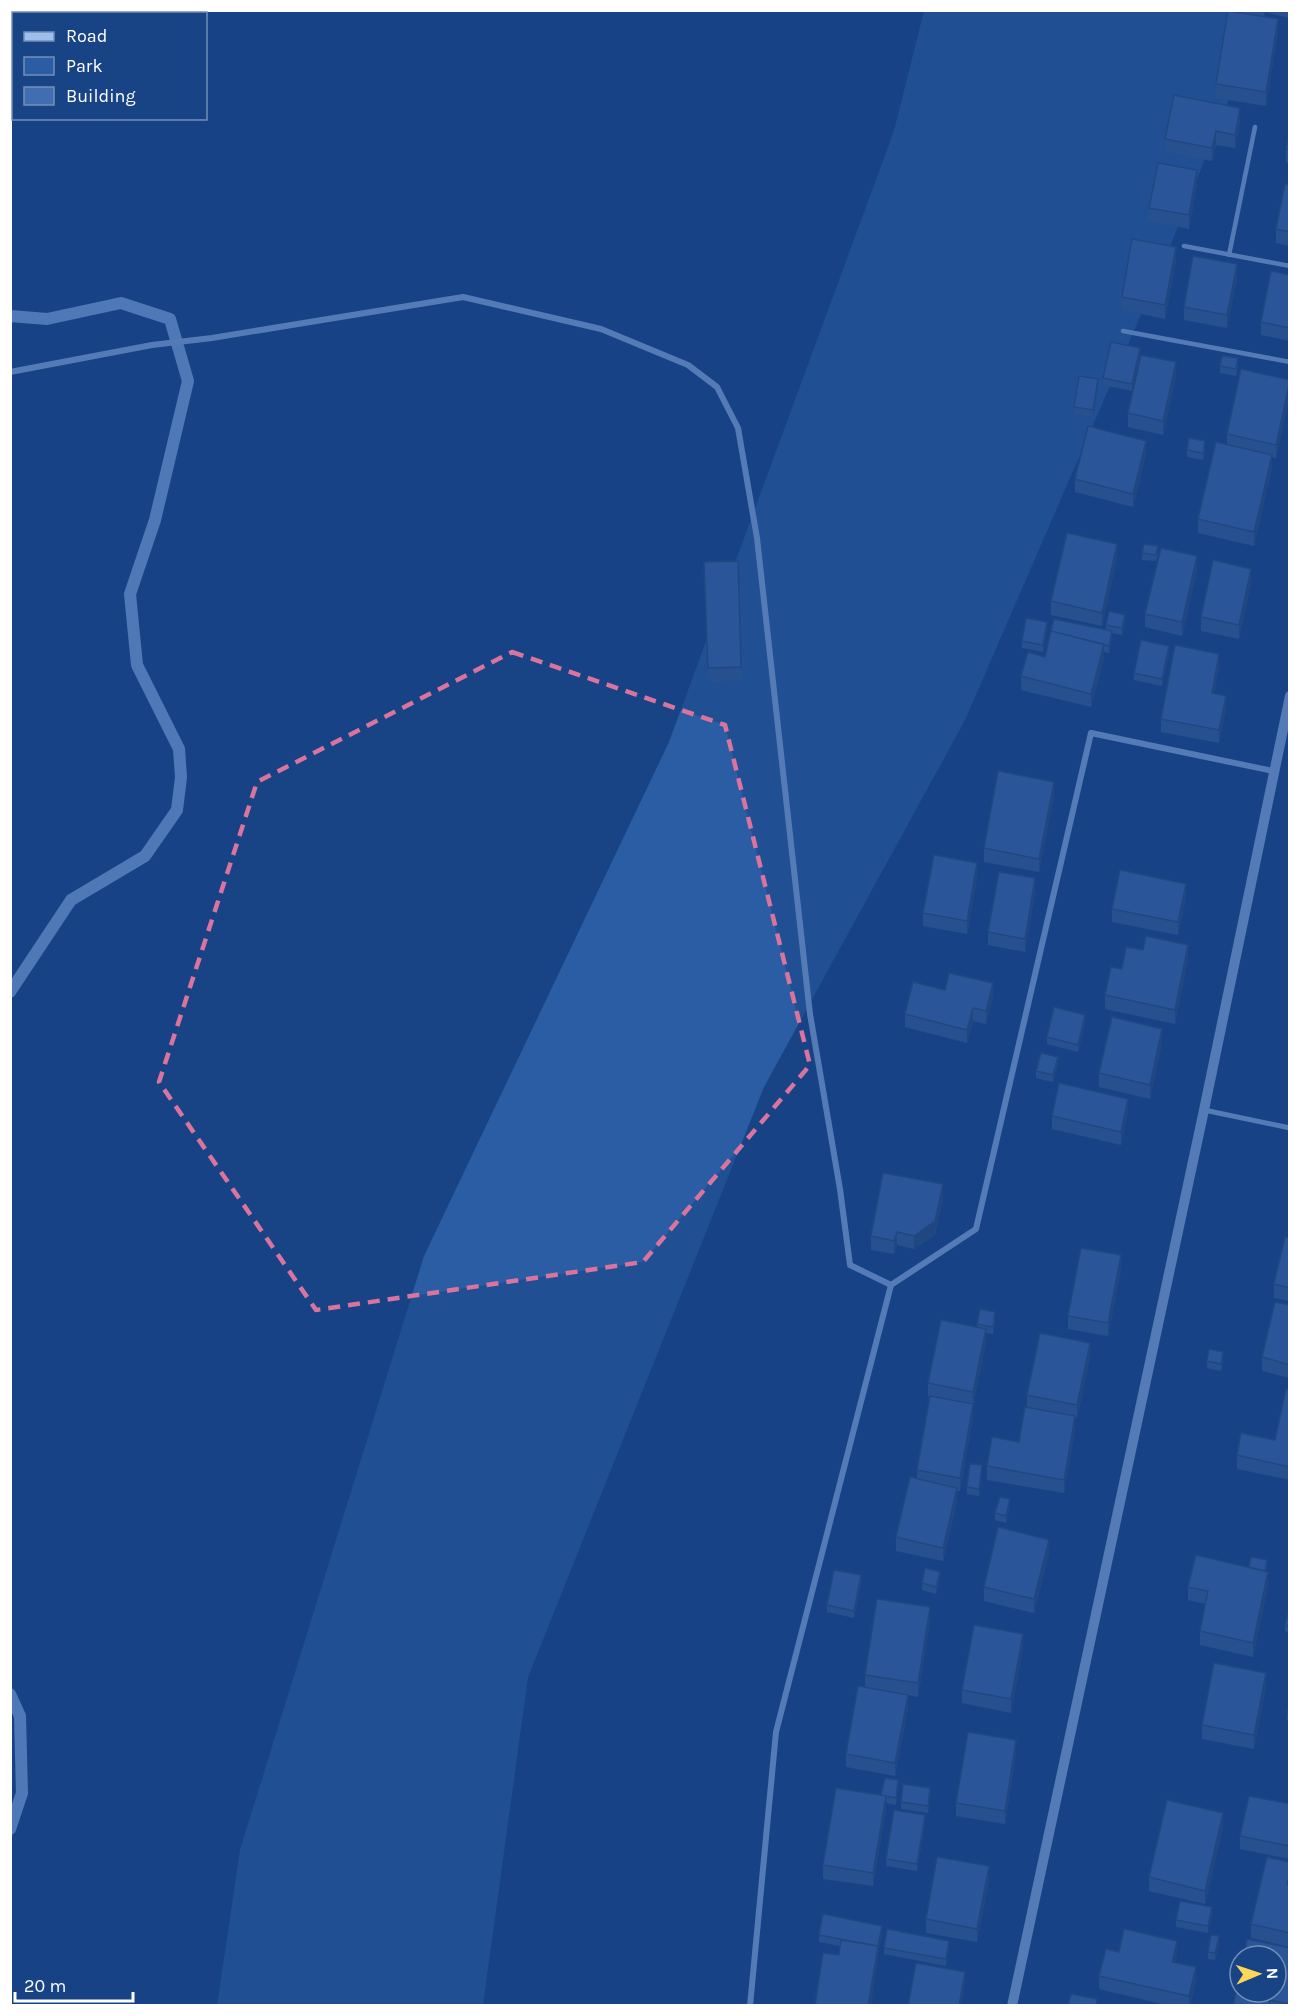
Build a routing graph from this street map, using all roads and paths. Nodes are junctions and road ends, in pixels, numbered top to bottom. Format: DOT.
graph roads {
  1 [pos="1256,127"];
  2 [pos="1184,246"];
  3 [pos="1228,255"];
  4 [pos="1290,266"];
  5 [pos="1122,330"];
  6 [pos="1290,362"];
  7 [pos="10,372"];
  8 [pos="1290,696"];
  9 [pos="1273,771"];
  10 [pos="1204,1110"];
  11 [pos="1290,1128"];
  12 [pos="891,1285"];
  13 [pos="750,2006"];
  14 [pos="1012,2006"];
  1 -- 3 [label="lane"];
  2 -- 3 [label="lane"];
  3 -- 4 [label="lane"];
  5 -- 6 [label="lane"];
  7 -- 12 [label="street"];
  8 -- 9 [label="street"];
  9 -- 10 [label="street"];
  9 -- 12 [label="street"];
  10 -- 11 [label="street"];
  10 -- 14 [label="street"];
  12 -- 13 [label="street"];
}
